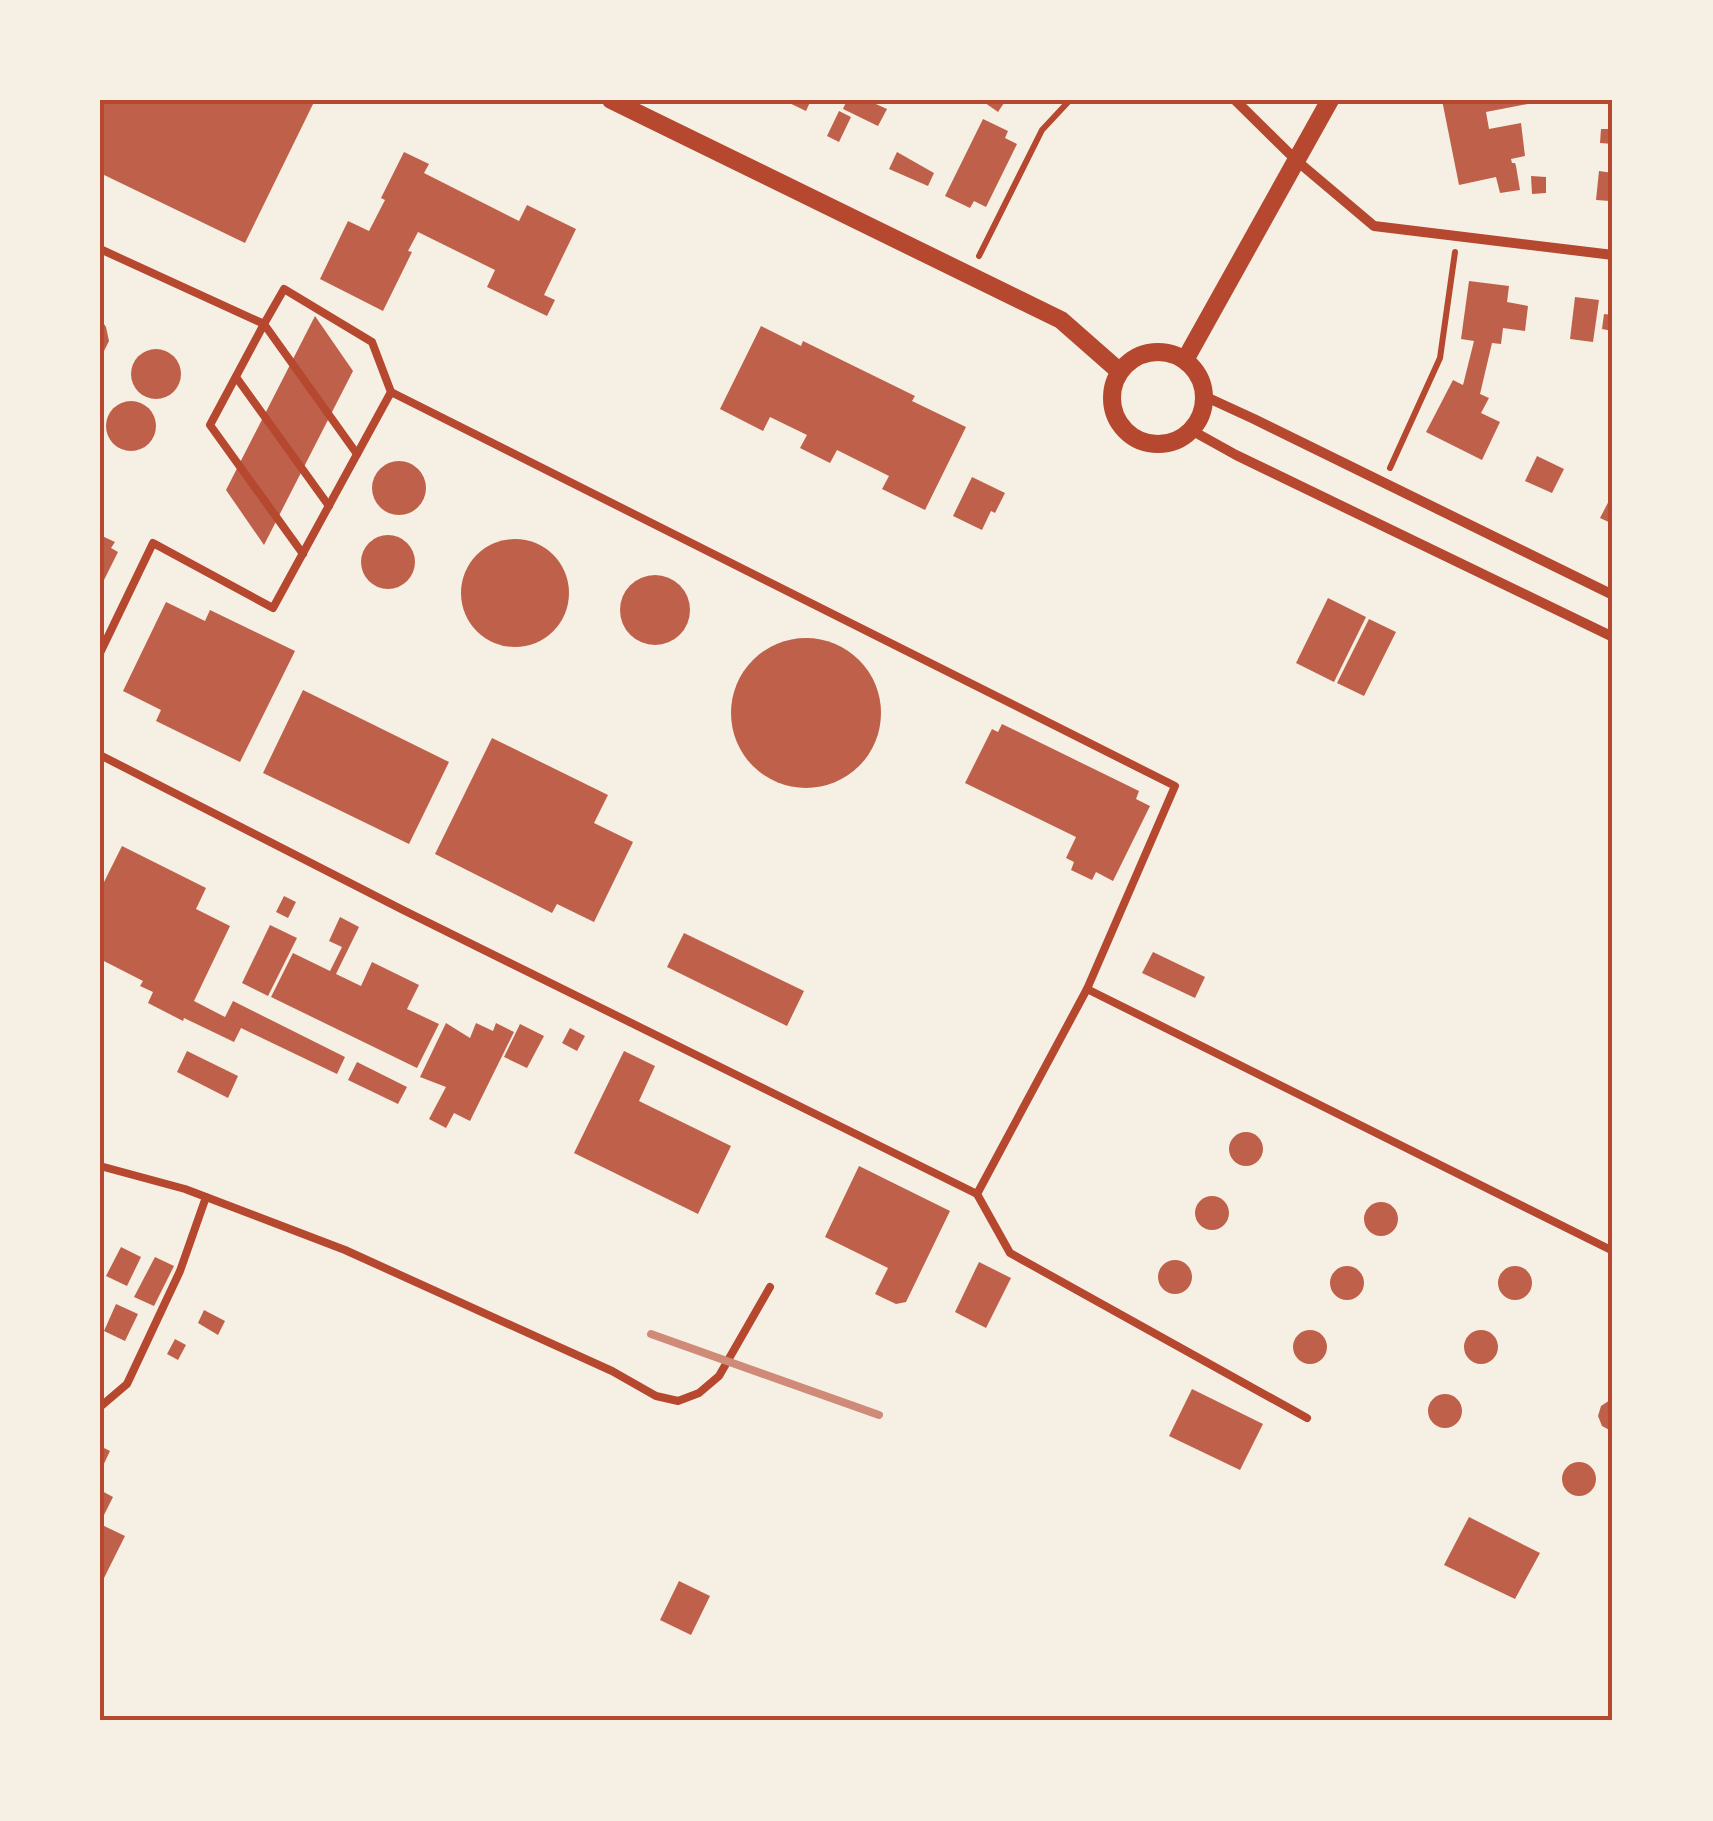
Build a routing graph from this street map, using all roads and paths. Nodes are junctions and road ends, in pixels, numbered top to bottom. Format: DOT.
graph roads {
  1 [pos="611,100"];
  2 [pos="1070,100"];
  3 [pos="1235,100"];
  4 [pos="1330,100"];
  5 [pos="1297,161"];
  6 [pos="1457,236"];
  7 [pos="100,249"];
  8 [pos="1613,255"];
  9 [pos="970,275"];
  10 [pos="264,324"];
  11 [pos="1185,360"];
  12 [pos="1119,372"];
  13 [pos="236,377"];
  14 [pos="391,392"];
  15 [pos="1204,396"];
  16 [pos="1191,430"];
  17 [pos="357,454"];
  18 [pos="1384,482"];
  19 [pos="329,506"];
  20 [pos="303,554"];
  21 [pos="1613,594"];
  22 [pos="1613,637"];
  23 [pos="100,652"];
  24 [pos="100,755"];
  25 [pos="1087,989"];
  26 [pos="100,1166"];
  27 [pos="977,1194"];
  28 [pos="206,1197"];
  29 [pos="1613,1252"];
  30 [pos="770,1287"];
  31 [pos="100,1408"];
  32 [pos="1307,1418"];
  1 -- 9 [label="street"];
  2 -- 9 [label="path"];
  3 -- 5 [label="street"];
  4 -- 5 [label="street"];
  5 -- 6 [label="street"];
  5 -- 11 [label="street"];
  6 -- 8 [label="street"];
  6 -- 18 [label="path"];
  7 -- 10 [label="lane"];
  9 -- 12 [label="street"];
  10 -- 13 [label="lane"];
  10 -- 14 [label="lane"];
  10 -- 17 [label="lane"];
  11 -- 12 [label="street"];
  11 -- 15 [label="street"];
  12 -- 16 [label="street"];
  13 -- 19 [label="lane"];
  13 -- 20 [label="lane"];
  14 -- 17 [label="lane"];
  14 -- 25 [label="lane"];
  15 -- 16 [label="street"];
  15 -- 18 [label="street"];
  16 -- 22 [label="street"];
  17 -- 19 [label="lane"];
  18 -- 21 [label="street"];
  19 -- 20 [label="lane"];
  20 -- 23 [label="lane"];
  24 -- 27 [label="lane"];
  25 -- 27 [label="lane"];
  25 -- 29 [label="lane"];
  26 -- 28 [label="lane"];
  27 -- 32 [label="lane"];
  28 -- 30 [label="lane"];
  28 -- 31 [label="lane"];
}
